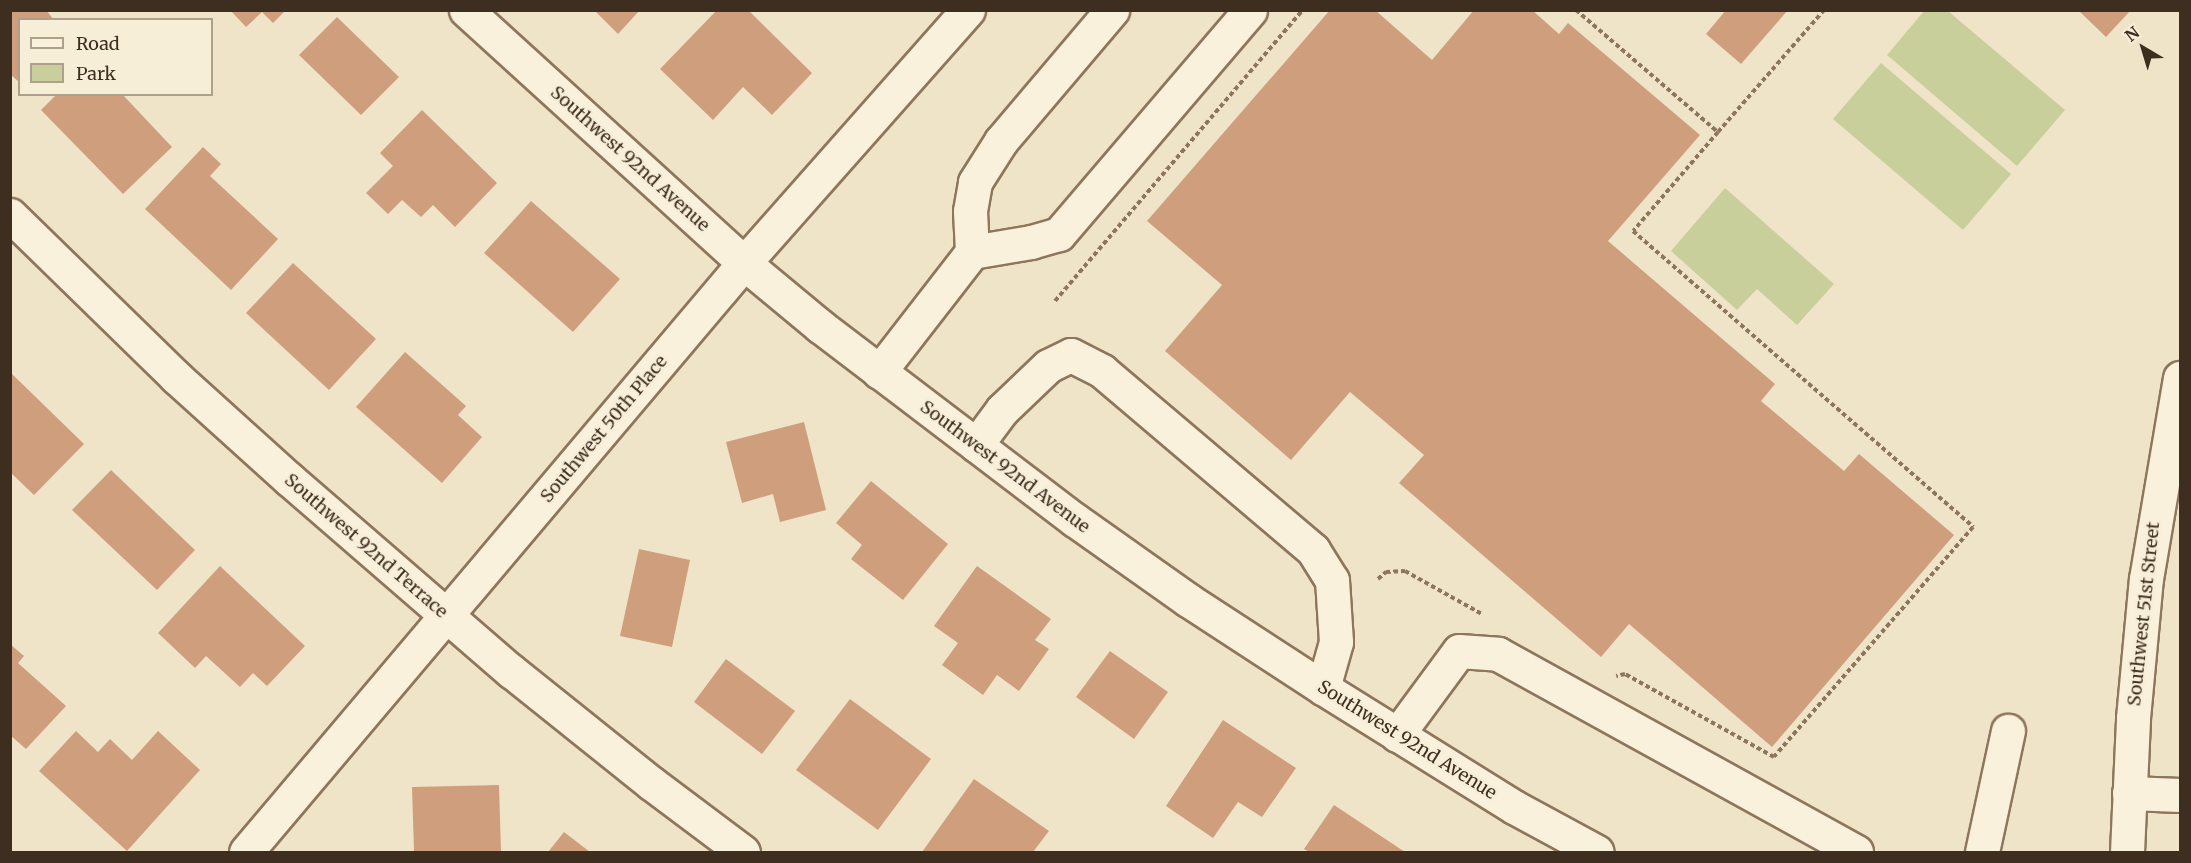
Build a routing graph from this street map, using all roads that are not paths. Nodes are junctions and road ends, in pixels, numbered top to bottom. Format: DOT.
graph roads {
  1 [pos="466,10"];
  2 [pos="968,10"];
  3 [pos="1112,10"];
  4 [pos="1250,10"];
  5 [pos="10,215"];
  6 [pos="972,252"];
  7 [pos="744,263"];
  8 [pos="879,372"];
  9 [pos="2181,378"];
  10 [pos="976,445"];
  11 [pos="446,615"];
  12 [pos="1323,688"];
  13 [pos="2008,730"];
  14 [pos="1397,735"];
  15 [pos="2129,793"];
  16 [pos="2181,795"];
  17 [pos="246,852"];
  18 [pos="743,852"];
  19 [pos="1597,852"];
  20 [pos="1856,852"];
  21 [pos="1982,852"];
  22 [pos="2127,852"];
  1 -- 7 [label="street, Southwest 92nd Avenue"];
  2 -- 7 [label="street, Southwest 50th Place"];
  3 -- 6 [label="street"];
  4 -- 6 [label="street"];
  5 -- 11 [label="street, Southwest 92nd Terrace"];
  6 -- 8 [label="street"];
  7 -- 8 [label="street, Southwest 92nd Avenue"];
  7 -- 11 [label="street, Southwest 50th Place"];
  8 -- 10 [label="street, Southwest 92nd Avenue"];
  9 -- 15 [label="street, Southwest 51st Street"];
  10 -- 12 [label="street, Southwest 92nd Avenue"];
  10 -- 12 [label="street"];
  11 -- 17 [label="street, Southwest 50th Place"];
  11 -- 18 [label="street, Southwest 92nd Terrace"];
  12 -- 14 [label="street, Southwest 92nd Avenue"];
  13 -- 21 [label="street"];
  14 -- 19 [label="street, Southwest 92nd Avenue"];
  14 -- 20 [label="street"];
  15 -- 16 [label="street"];
  15 -- 22 [label="street, Southwest 51st Street"];
}
